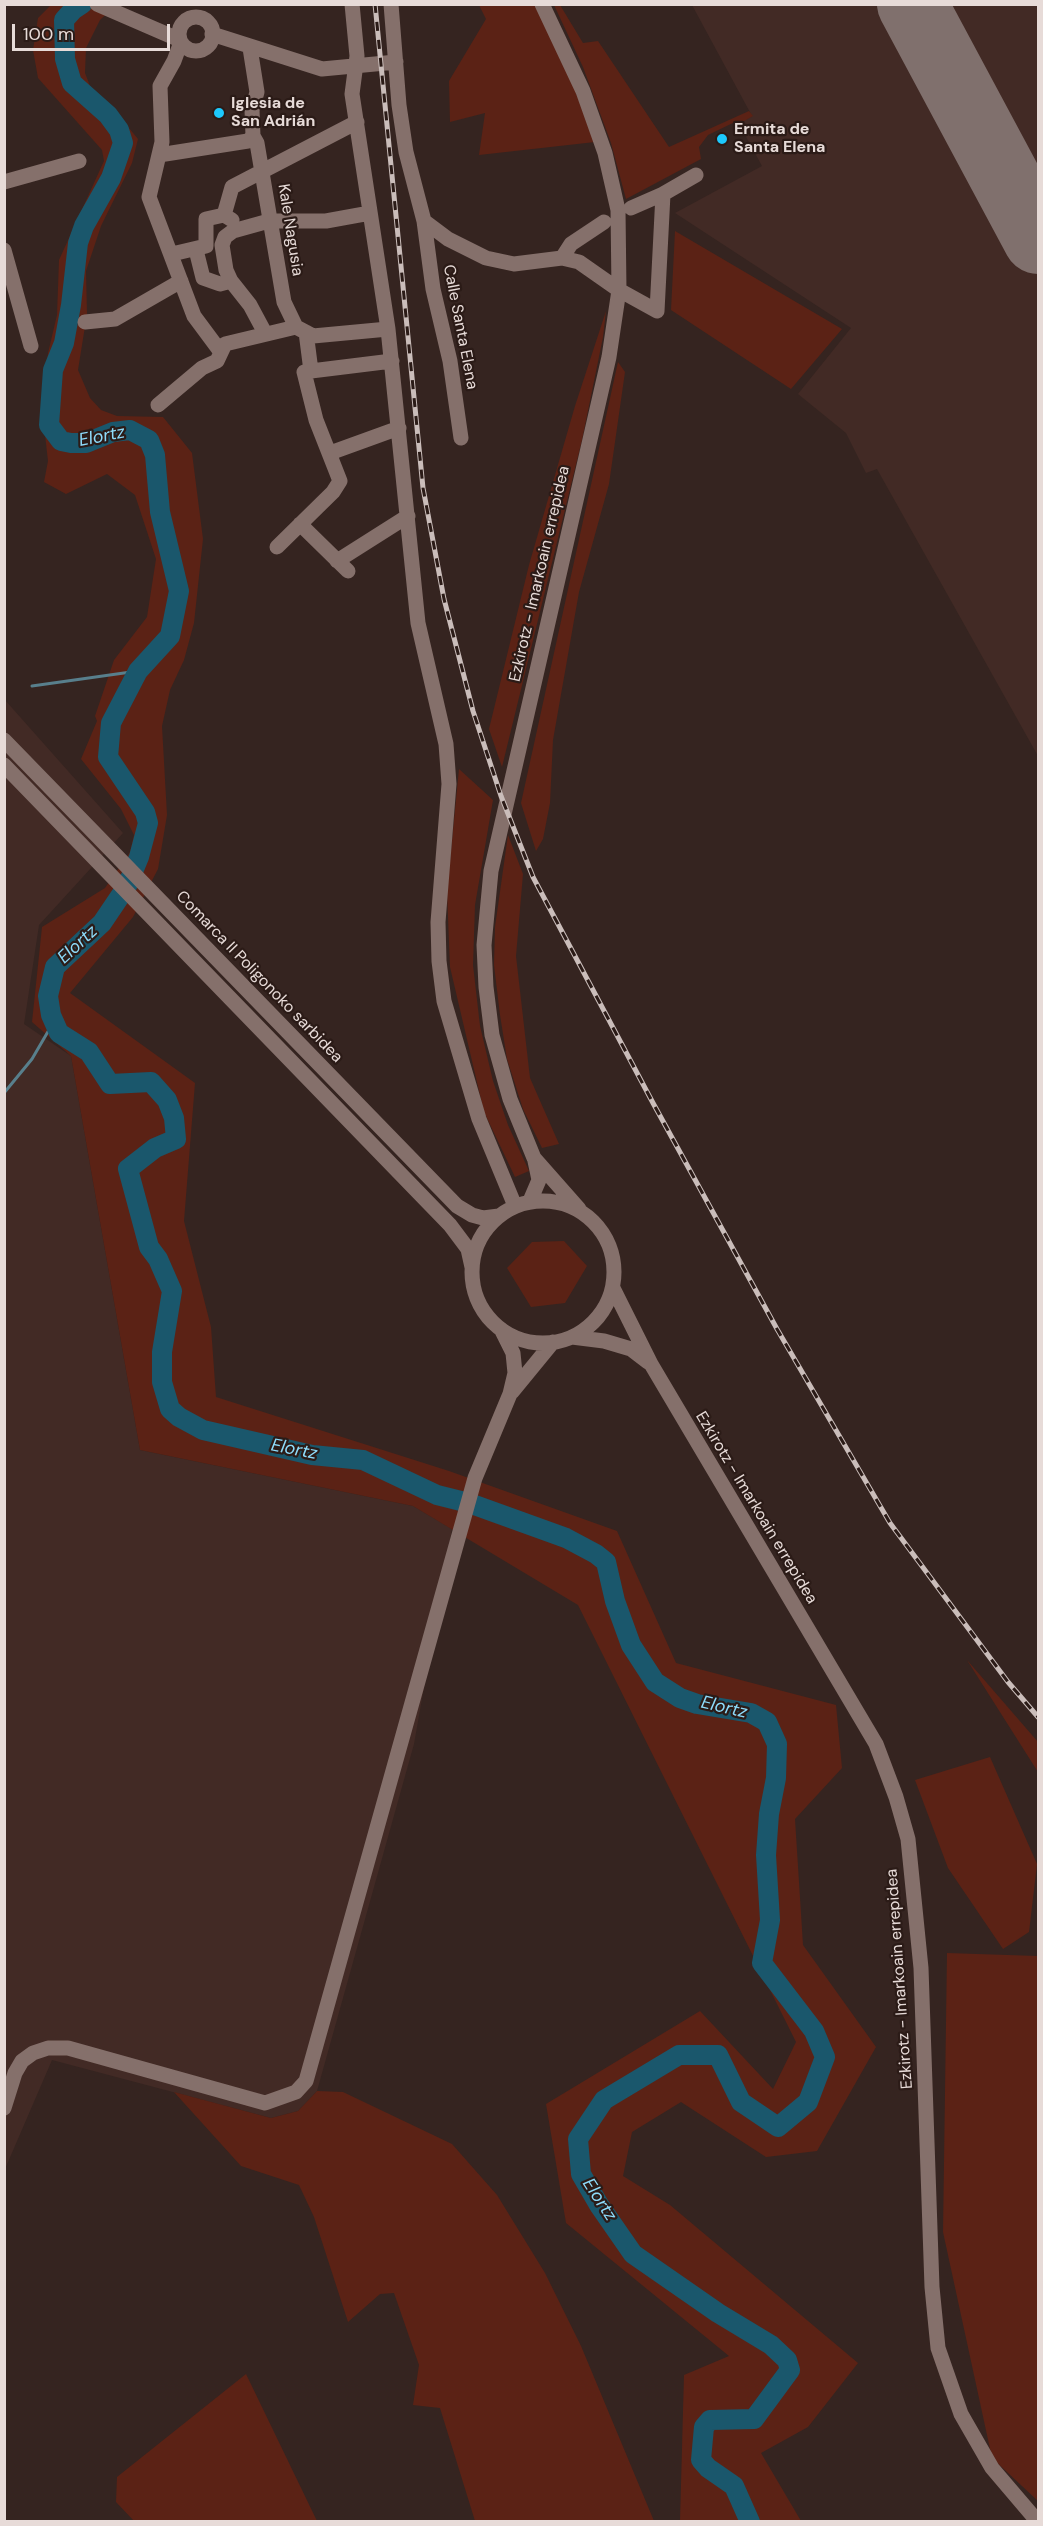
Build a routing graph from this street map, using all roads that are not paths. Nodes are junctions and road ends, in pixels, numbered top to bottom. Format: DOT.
graph roads {
  1 [pos="97,4"];
  2 [pos="207,4"];
  3 [pos="352,4"];
  4 [pos="391,4"];
  5 [pos="542,4"];
  6 [pos="195,32"];
  7 [pos="245,46"];
  8 [pos="396,62"];
  9 [pos="354,67"];
  10 [pos="357,122"];
  11 [pos="254,136"];
  12 [pos="159,155"];
  13 [pos="79,161"];
  14 [pos="262,173"];
  15 [pos="696,175"];
  16 [pos="4,182"];
  17 [pos="663,194"];
  18 [pos="631,208"];
  19 [pos="370,213"];
  20 [pos="224,215"];
  21 [pos="269,221"];
  22 [pos="424,221"];
  23 [pos="604,222"];
  24 [pos="233,231"];
  25 [pos="4,250"];
  26 [pos="196,250"];
  27 [pos="172,254"];
  28 [pos="562,258"];
  29 [pos="181,280"];
  30 [pos="231,281"];
  31 [pos="619,290"];
  32 [pos="85,322"];
  33 [pos="388,329"];
  34 [pos="301,330"];
  35 [pos="265,333"];
  36 [pos="31,346"];
  37 [pos="220,351"];
  38 [pos="392,361"];
  39 [pos="311,371"];
  40 [pos="158,405"];
  41 [pos="399,428"];
  42 [pos="461,438"];
  43 [pos="330,453"];
  44 [pos="408,516"];
  45 [pos="300,524"];
  46 [pos="277,547"];
  47 [pos="4,740"];
  48 [pos="4,765"];
  49 [pos="534,1158"];
  50 [pos="523,1204"];
  51 [pos="579,1209"];
  52 [pos="499,1216"];
  53 [pos="472,1266"];
  54 [pos="614,1288"];
  55 [pos="501,1329"];
  56 [pos="572,1337"];
  57 [pos="553,1342"];
  58 [pos="651,1364"];
  59 [pos="510,1394"];
  60 [pos="4,2108"];
  61 [pos="1038,2522"];
  1 -- 6 [label="street"];
  2 -- 6 [label="street"];
  3 -- 9 [label="street"];
  4 -- 8 [label="street, Calle Santa Elena"];
  5 -- 31 [label="street, Ezkirotz - Imarkoain errepidea"];
  6 -- 7 [label="street"];
  6 -- 12 [label="street"];
  7 -- 9 [label="street"];
  7 -- 11 [label="street, Kale Nagusia"];
  8 -- 9 [label="street"];
  8 -- 22 [label="street, Calle Santa Elena"];
  9 -- 10 [label="street"];
  10 -- 14 [label="street"];
  10 -- 19 [label="street"];
  11 -- 12 [label="street"];
  11 -- 14 [label="street, Kale Nagusia"];
  12 -- 27 [label="street"];
  13 -- 16 [label="street"];
  14 -- 20 [label="street"];
  14 -- 21 [label="street, Kale Nagusia"];
  15 -- 17 [label="street"];
  17 -- 18 [label="street"];
  17 -- 31 [label="street, Calle Santa Elena"];
  19 -- 21 [label="street"];
  19 -- 33 [label="street"];
  20 -- 24 [label="street"];
  20 -- 26 [label="street"];
  21 -- 24 [label="street"];
  21 -- 34 [label="street, Kale Nagusia"];
  22 -- 28 [label="street, Calle Santa Elena"];
  22 -- 42 [label="street, Calle Santa Elena"];
  23 -- 28 [label="street"];
  24 -- 30 [label="street"];
  25 -- 36 [label="street"];
  26 -- 27 [label="street"];
  26 -- 30 [label="street"];
  27 -- 29 [label="street"];
  28 -- 31 [label="street, Calle Santa Elena"];
  29 -- 32 [label="street"];
  29 -- 37 [label="street"];
  30 -- 35 [label="street"];
  31 -- 49 [label="street, Ezkirotz - Imarkoain errepidea"];
  33 -- 34 [label="street"];
  33 -- 38 [label="street"];
  34 -- 35 [label="street"];
  34 -- 39 [label="street, Kale Nagusia"];
  35 -- 37 [label="street"];
  37 -- 40 [label="street"];
  38 -- 39 [label="street"];
  38 -- 41 [label="street"];
  39 -- 43 [label="street, Kale Nagusia"];
  41 -- 43 [label="street"];
  41 -- 44 [label="street"];
  43 -- 45 [label="street, Kale Nagusia"];
  44 -- 45 [label="street"];
  44 -- 50 [label="street"];
  45 -- 46 [label="street"];
  47 -- 52 [label="street, Comarca II Poligonoko sarbidea"];
  48 -- 53 [label="street"];
  49 -- 50 [label="street, Ezkirotz - Imarkoain errepidea"];
  49 -- 51 [label="street, Ezkirotz - Imarkoain errepidea"];
  50 -- 51 [label="street"];
  50 -- 52 [label="street"];
  51 -- 54 [label="street"];
  52 -- 53 [label="street"];
  53 -- 55 [label="street"];
  54 -- 56 [label="street"];
  54 -- 58 [label="street, Ezkirotz - Imarkoain errepidea"];
  55 -- 57 [label="street"];
  55 -- 59 [label="street"];
  56 -- 57 [label="street"];
  56 -- 58 [label="street, Ezkirotz - Imarkoain errepidea"];
  57 -- 59 [label="street"];
  58 -- 61 [label="street, Ezkirotz - Imarkoain errepidea"];
  59 -- 60 [label="street"];
}
